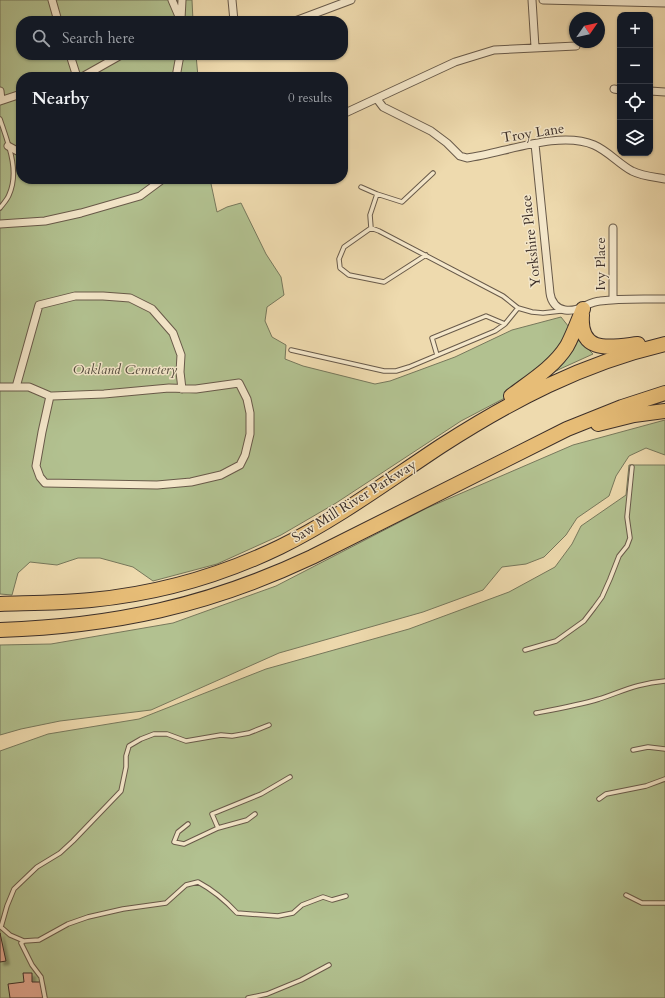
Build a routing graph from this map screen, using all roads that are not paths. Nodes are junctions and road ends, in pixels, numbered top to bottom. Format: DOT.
graph roads {
  1 [pos="52,0"];
  2 [pos="172,0"];
  3 [pos="182,0"];
  4 [pos="232,0"];
  5 [pos="351,0"];
  6 [pos="532,0"];
  7 [pos="543,0"];
  8 [pos="624,1"];
  9 [pos="665,3"];
  10 [pos="57,16"];
  11 [pos="179,16"];
  12 [pos="181,16"];
  13 [pos="234,16"];
  14 [pos="308,16"];
  15 [pos="569,46"];
  16 [pos="535,47"];
  17 [pos="72,60"];
  18 [pos="112,60"];
  19 [pos="179,60"];
  20 [pos="75,72"];
  21 [pos="91,72"];
  22 [pos="177,72"];
  23 [pos="0,91"];
  24 [pos="653,91"];
  25 [pos="665,92"];
  26 [pos="16,96"];
  27 [pos="377,99"];
  28 [pos="1,100"];
  29 [pos="348,112"];
  30 [pos="0,119"];
  31 [pos="535,144"];
  32 [pos="8,146"];
  33 [pos="16,150"];
  34 [pos="433,173"];
  35 [pos="665,179"];
  36 [pos="156,184"];
  37 [pos="361,187"];
  38 [pos="377,194"];
  39 [pos="0,208"];
  40 [pos="0,224"];
  41 [pos="371,228"];
  42 [pos="613,228"];
  43 [pos="426,255"];
  44 [pos="613,299"];
  45 [pos="665,299"];
  46 [pos="518,308"];
  47 [pos="583,309"];
  48 [pos="566,310"];
  49 [pos="505,324"];
  50 [pos="665,343"];
  51 [pos="291,350"];
  52 [pos="437,355"];
  53 [pos="0,387"];
  54 [pos="16,387"];
  55 [pos="182,389"];
  56 [pos="665,393"];
  57 [pos="50,396"];
  58 [pos="665,411"];
  59 [pos="466,431"];
  60 [pos="553,436"];
  61 [pos="632,467"];
  62 [pos="0,604"];
  63 [pos="0,630"];
  64 [pos="525,650"];
  65 [pos="665,681"];
  66 [pos="536,714"];
  67 [pos="269,725"];
  68 [pos="665,749"];
  69 [pos="633,750"];
  70 [pos="290,777"];
  71 [pos="665,779"];
  72 [pos="599,799"];
  73 [pos="255,814"];
  74 [pos="188,824"];
  75 [pos="218,828"];
  76 [pos="626,895"];
  77 [pos="346,896"];
  78 [pos="665,903"];
  79 [pos="24,941"];
  80 [pos="329,965"];
  81 [pos="45,998"];
  82 [pos="248,998"];
  1 -- 10 [label="street"];
  2 -- 11 [label="street"];
  3 -- 12 [label="street"];
  4 -- 13 [label="street"];
  5 -- 14 [label="street"];
  6 -- 16 [label="street"];
  7 -- 8 [label="street"];
  8 -- 9 [label="street"];
  15 -- 16 [label="street"];
  16 -- 27 [label="street"];
  17 -- 20 [label="street"];
  18 -- 21 [label="street"];
  19 -- 22 [label="street"];
  23 -- 28 [label="street"];
  24 -- 25 [label="street"];
  26 -- 28 [label="street"];
  27 -- 29 [label="street"];
  27 -- 31 [label="street, Troy Lane"];
  30 -- 32 [label="lane"];
  31 -- 35 [label="street, Troy Lane"];
  31 -- 48 [label="street, Yorkshire Place"];
  32 -- 33 [label="street"];
  32 -- 39 [label="lane"];
  34 -- 38 [label="lane"];
  36 -- 40 [label="street"];
  37 -- 38 [label="lane"];
  38 -- 41 [label="lane"];
  41 -- 43 [label="lane"];
  41 -- 43 [label="lane"];
  42 -- 44 [label="street, Ivy Place"];
  43 -- 46 [label="lane"];
  44 -- 45 [label="street"];
  44 -- 47 [label="street"];
  46 -- 48 [label="lane"];
  46 -- 49 [label="lane"];
  47 -- 48 [label="street"];
  47 -- 50 [label="highway"];
  47 -- 59 [label="highway"];
  49 -- 52 [label="lane"];
  49 -- 52 [label="lane"];
  50 -- 59 [label="highway, Saw Mill River Parkway"];
  51 -- 52 [label="lane"];
  53 -- 54 [label="street"];
  54 -- 55 [label="street"];
  54 -- 57 [label="street"];
  55 -- 57 [label="street"];
  55 -- 57 [label="street"];
  56 -- 60 [label="highway, Saw Mill River Parkway"];
  58 -- 60 [label="highway"];
  59 -- 62 [label="highway, Saw Mill River Parkway"];
  60 -- 63 [label="highway, Saw Mill River Parkway"];
  61 -- 64 [label="lane"];
  65 -- 66 [label="lane"];
  67 -- 79 [label="lane"];
  68 -- 69 [label="lane"];
  70 -- 75 [label="lane"];
  71 -- 72 [label="lane"];
  73 -- 75 [label="lane"];
  74 -- 75 [label="lane"];
  76 -- 78 [label="lane"];
  77 -- 79 [label="lane"];
  79 -- 81 [label="lane"];
  80 -- 82 [label="lane"];
}
